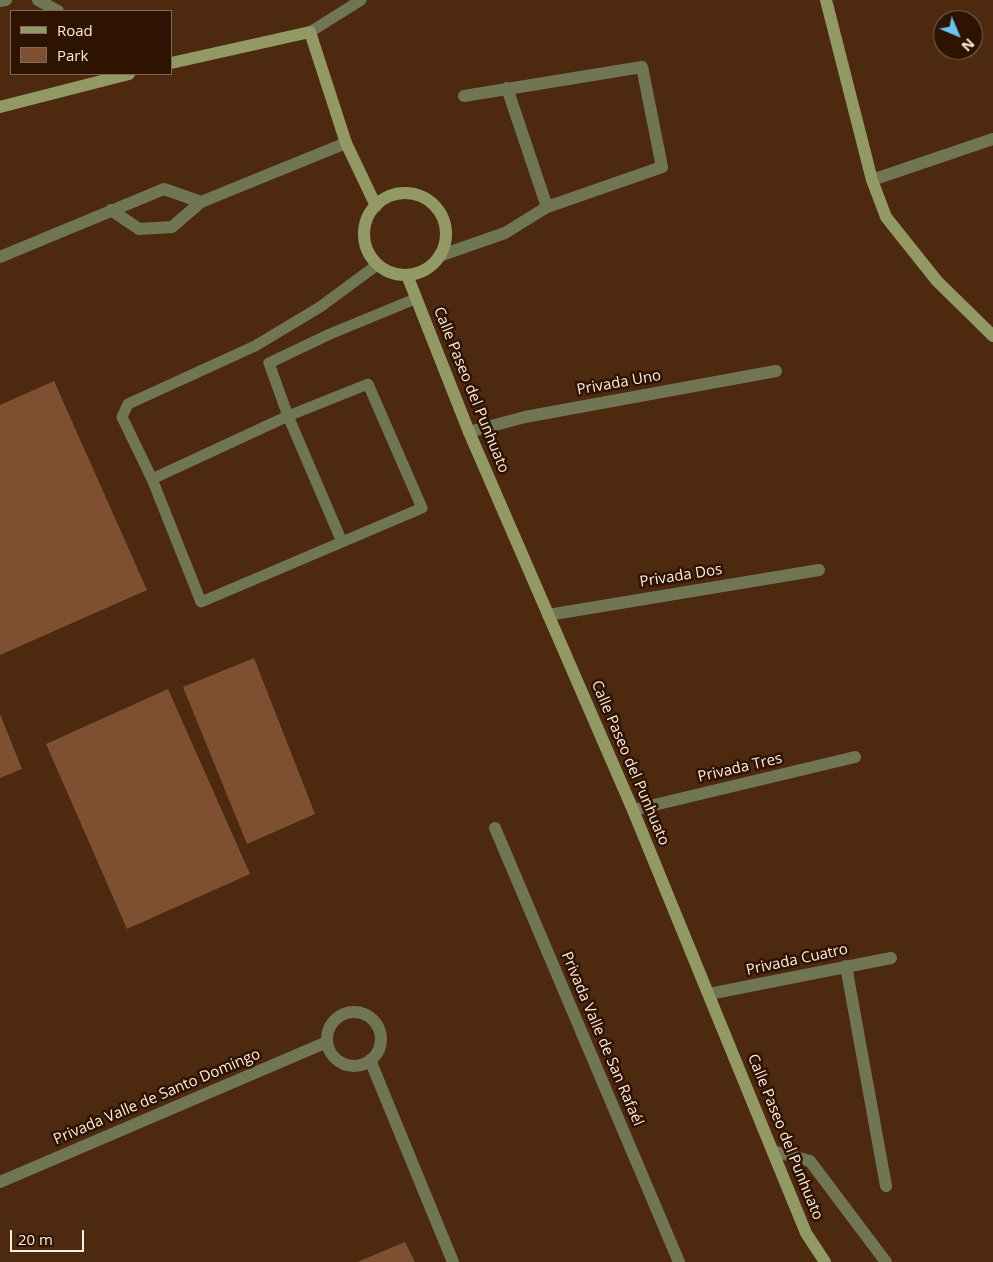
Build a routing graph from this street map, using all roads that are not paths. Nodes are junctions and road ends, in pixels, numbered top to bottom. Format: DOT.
graph roads {
  1 [pos="6,0"];
  2 [pos="38,0"];
  3 [pos="361,0"];
  4 [pos="826,0"];
  5 [pos="0,1"];
  6 [pos="56,10"];
  7 [pos="310,32"];
  8 [pos="172,63"];
  9 [pos="125,75"];
  10 [pos="508,88"];
  11 [pos="464,96"];
  12 [pos="0,107"];
  13 [pos="993,139"];
  14 [pos="346,143"];
  15 [pos="872,180"];
  16 [pos="202,202"];
  17 [pos="376,206"];
  18 [pos="546,207"];
  19 [pos="112,210"];
  20 [pos="439,256"];
  21 [pos="0,257"];
  22 [pos="377,265"];
  23 [pos="407,274"];
  24 [pos="415,299"];
  25 [pos="993,336"];
  26 [pos="776,371"];
  27 [pos="288,416"];
  28 [pos="469,432"];
  29 [pos="152,479"];
  30 [pos="342,542"];
  31 [pos="819,570"];
  32 [pos="548,615"];
  33 [pos="855,757"];
  34 [pos="633,810"];
  35 [pos="495,828"];
  36 [pos="891,958"];
  37 [pos="846,966"];
  38 [pos="710,994"];
  39 [pos="327,1042"];
  40 [pos="370,1060"];
  41 [pos="773,1151"];
  42 [pos="0,1182"];
  43 [pos="886,1186"];
  44 [pos="453,1262"];
  45 [pos="679,1262"];
  46 [pos="824,1262"];
  47 [pos="886,1262"];
  1 -- 5 [label="street"];
  2 -- 6 [label="street"];
  3 -- 7 [label="lane"];
  4 -- 15 [label="street"];
  7 -- 8 [label="street"];
  7 -- 14 [label="street"];
  9 -- 12 [label="street"];
  10 -- 11 [label="street"];
  10 -- 18 [label="street"];
  10 -- 18 [label="street"];
  13 -- 15 [label="street"];
  14 -- 16 [label="street"];
  14 -- 17 [label="street"];
  15 -- 25 [label="street"];
  16 -- 19 [label="street"];
  16 -- 19 [label="street"];
  17 -- 20 [label="street"];
  17 -- 22 [label="street"];
  18 -- 20 [label="street"];
  19 -- 21 [label="street"];
  20 -- 23 [label="street"];
  22 -- 23 [label="street"];
  22 -- 29 [label="lane"];
  23 -- 24 [label="street, Calle Paseo del Punhuato"];
  24 -- 27 [label="lane"];
  24 -- 28 [label="street, Calle Paseo del Punhuato"];
  26 -- 28 [label="street, Privada Uno"];
  27 -- 29 [label="lane"];
  27 -- 30 [label="lane"];
  27 -- 30 [label="lane"];
  28 -- 32 [label="street, Calle Paseo del Punhuato"];
  29 -- 30 [label="lane"];
  31 -- 32 [label="street, Privada Dos"];
  32 -- 34 [label="street, Calle Paseo del Punhuato"];
  33 -- 34 [label="street, Privada Tres"];
  34 -- 38 [label="street, Calle Paseo del Punhuato"];
  35 -- 45 [label="street, Privada Valle de San Rafaél"];
  36 -- 37 [label="street, Privada Cuatro"];
  37 -- 38 [label="street, Privada Cuatro"];
  37 -- 43 [label="street"];
  38 -- 41 [label="street, Calle Paseo del Punhuato"];
  39 -- 40 [label="street"];
  39 -- 40 [label="street"];
  39 -- 42 [label="street, Privada Valle de Santo Domingo"];
  40 -- 44 [label="street"];
  41 -- 46 [label="street, Calle Paseo del Punhuato"];
  41 -- 47 [label="street"];
}
